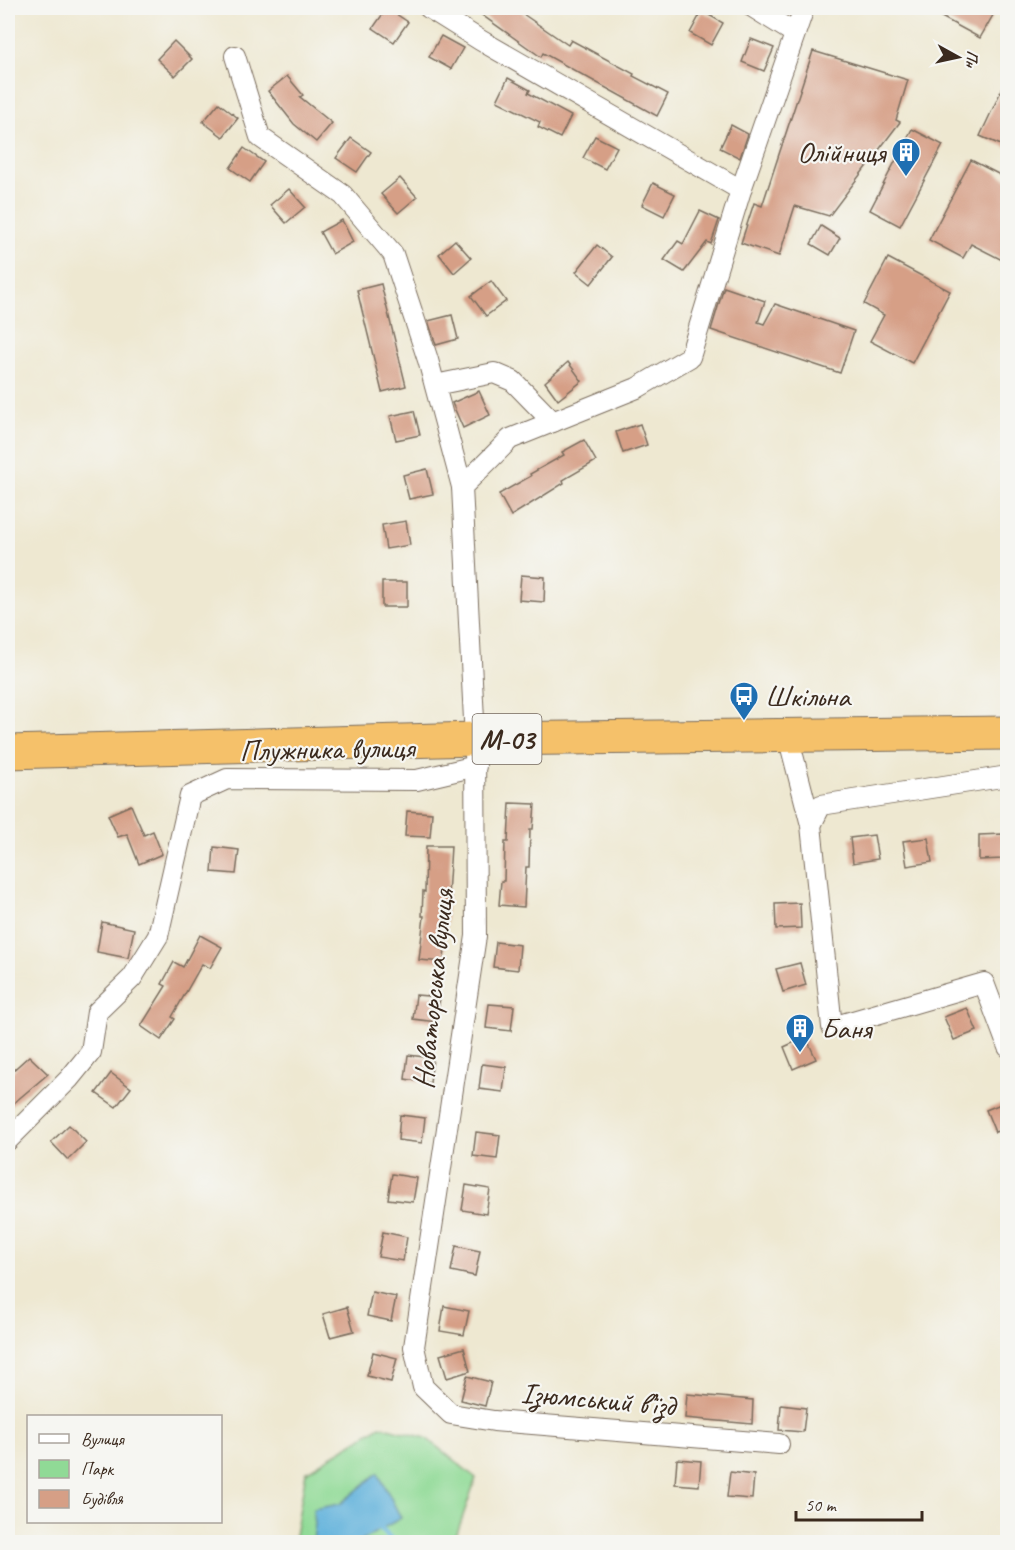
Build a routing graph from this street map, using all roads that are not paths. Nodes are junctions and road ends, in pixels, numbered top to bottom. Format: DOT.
graph roads {
  1 [pos="429,8"];
  2 [pos="754,8"];
  3 [pos="804,8"];
  4 [pos="794,33"];
  5 [pos="235,56"];
  6 [pos="741,190"];
  7 [pos="435,385"];
  8 [pos="553,422"];
  9 [pos="462,487"];
  10 [pos="1008,733"];
  11 [pos="788,736"];
  12 [pos="8,752"];
  13 [pos="476,753"];
  14 [pos="1008,776"];
  15 [pos="811,825"];
  16 [pos="1008,1047"];
  17 [pos="8,1140"];
  18 [pos="423,1387"];
  19 [pos="779,1444"];
  1 -- 6 [label="street"];
  2 -- 4 [label="street"];
  3 -- 4 [label="street"];
  4 -- 6 [label="street"];
  5 -- 7 [label="street, Новаторська вулиця"];
  6 -- 8 [label="street"];
  7 -- 8 [label="street"];
  7 -- 9 [label="street, Новаторська вулиця"];
  8 -- 9 [label="street"];
  9 -- 13 [label="street, Новаторська вулиця"];
  10 -- 11 [label="highway, М-03"];
  11 -- 13 [label="highway, М-03"];
  11 -- 15 [label="street"];
  12 -- 13 [label="highway, М-03"];
  13 -- 17 [label="street, Плужника вулиця"];
  13 -- 18 [label="street, Новаторська вулиця"];
  14 -- 15 [label="street"];
  15 -- 16 [label="street"];
  18 -- 19 [label="street, Ізюмський в’їзд"];
}
